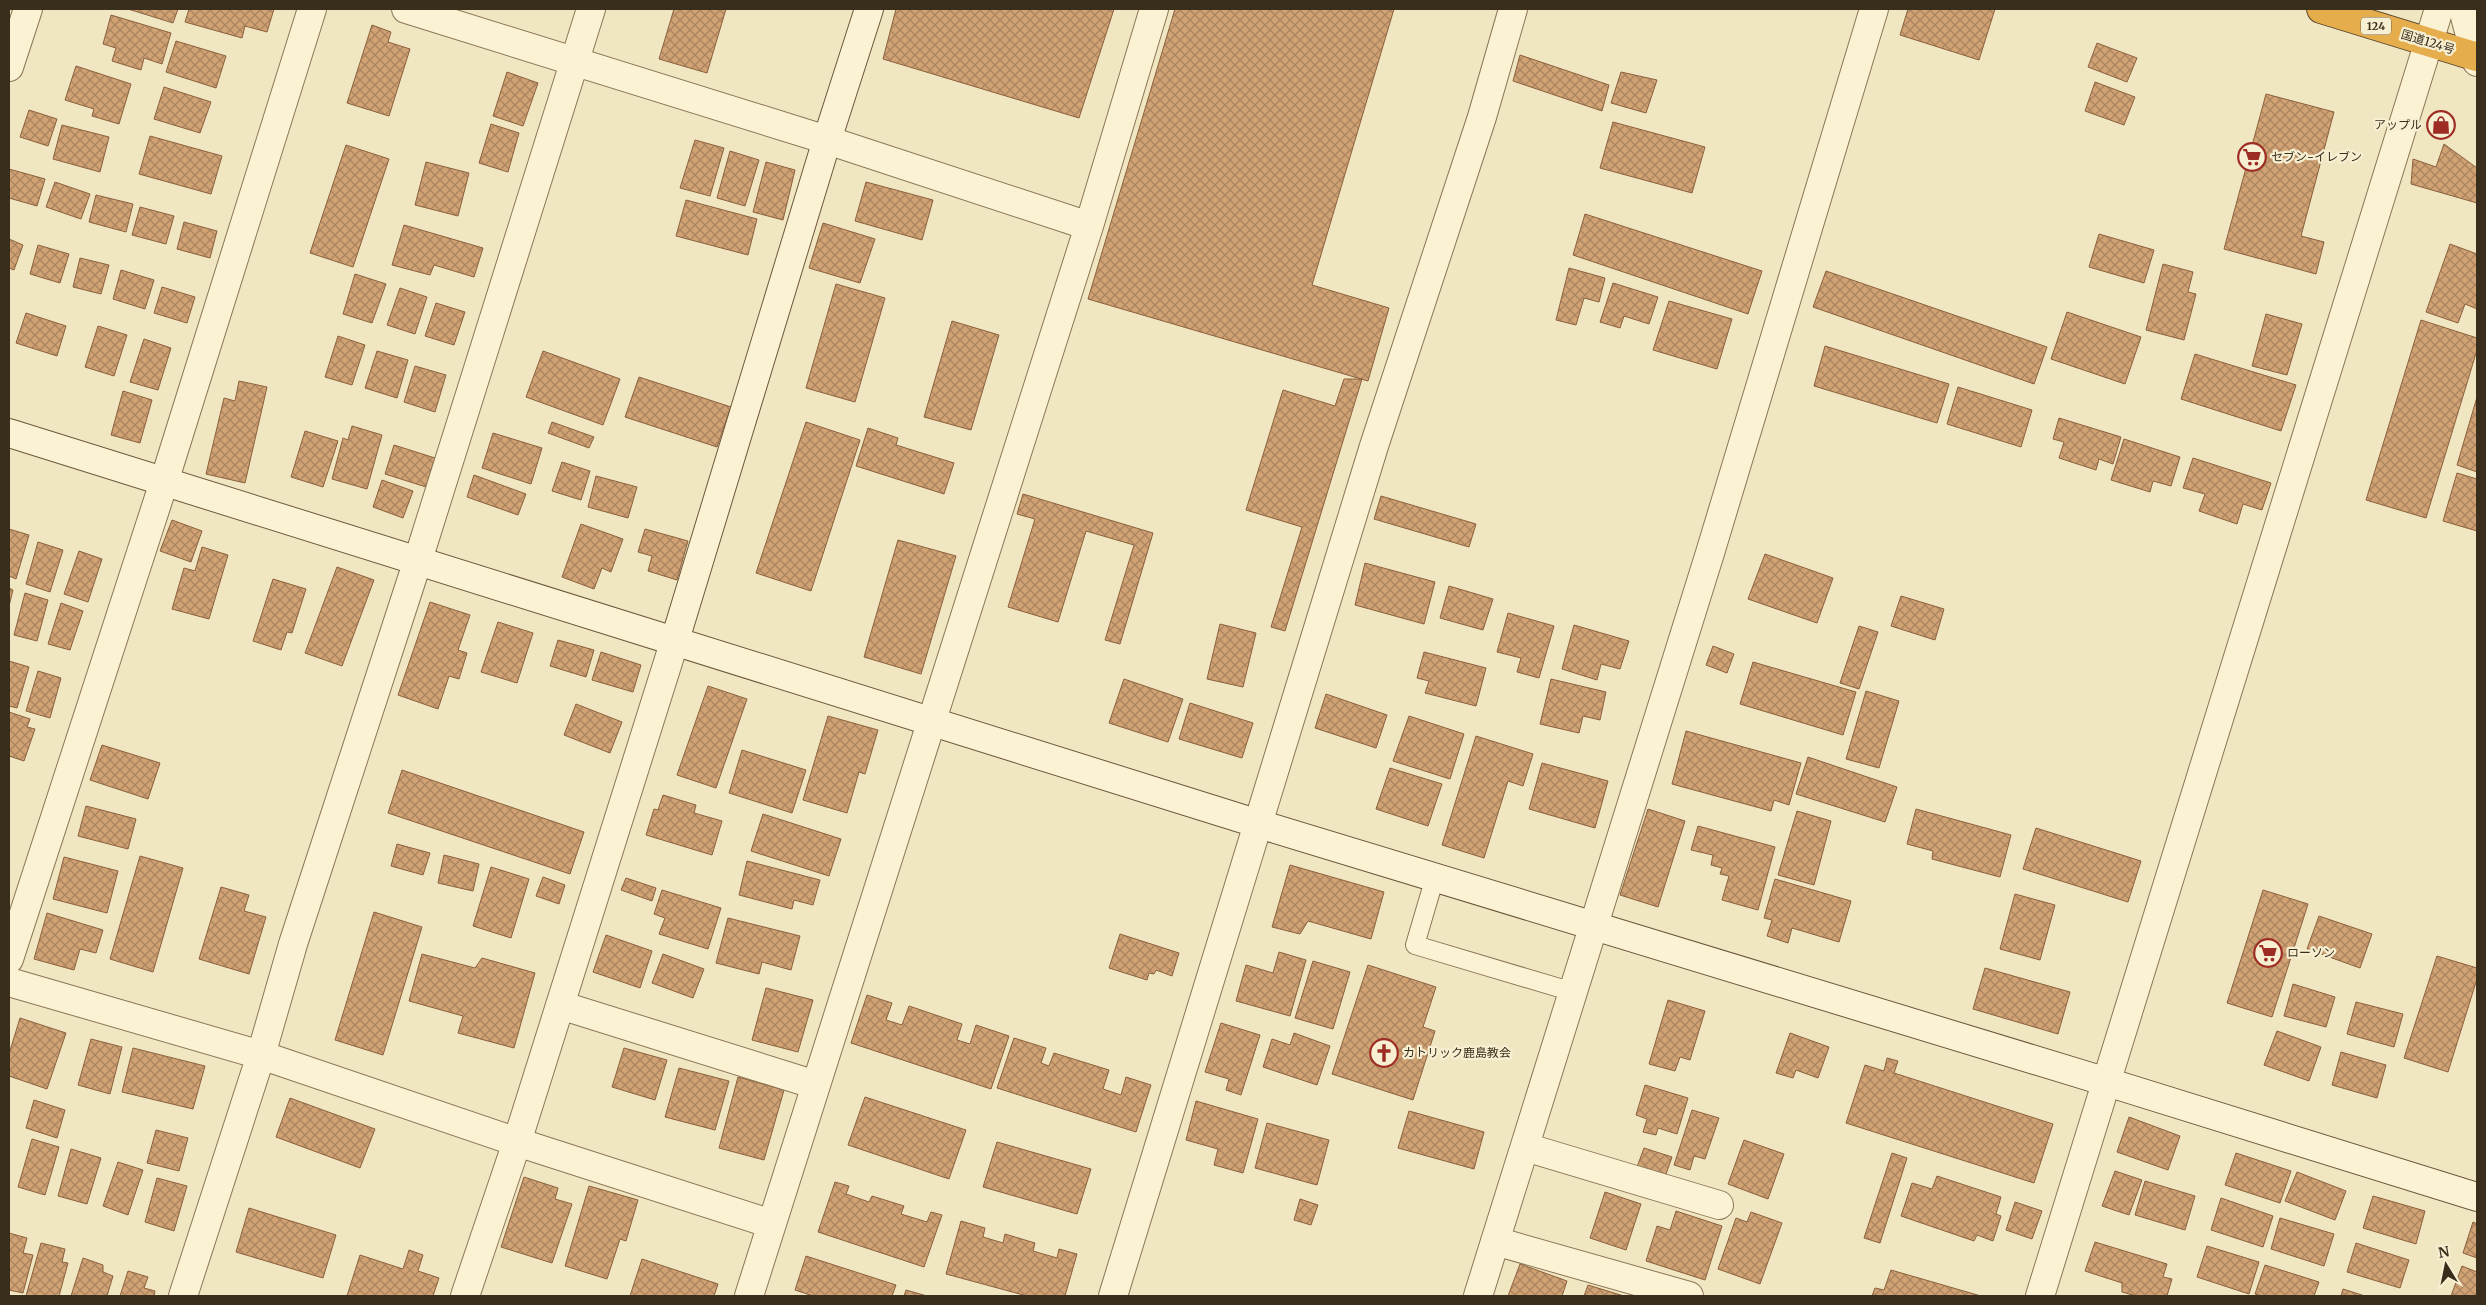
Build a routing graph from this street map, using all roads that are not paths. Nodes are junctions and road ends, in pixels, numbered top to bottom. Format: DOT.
graph roads {
  1 [pos="28,9"];
  2 [pos="312,9"];
  3 [pos="406,9"];
  4 [pos="591,9"];
  5 [pos="869,9"];
  6 [pos="1154,9"];
  7 [pos="1513,9"];
  8 [pos="1874,9"];
  9 [pos="2321,9"];
  10 [pos="2440,9"];
  11 [pos="2463,9"];
  12 [pos="2430,42"];
  13 [pos="2477,58"];
  14 [pos="575,61"];
  15 [pos="9,67"];
  16 [pos="826,140"];
  17 [pos="1089,226"];
  18 [pos="9,432"];
  19 [pos="164,482"];
  20 [pos="418,560"];
  21 [pos="675,640"];
  22 [pos="932,720"];
  23 [pos="1259,824"];
  24 [pos="1435,877"];
  25 [pos="1594,925"];
  26 [pos="9,959"];
  27 [pos="9,982"];
  28 [pos="1573,992"];
  29 [pos="560,1005"];
  30 [pos="261,1055"];
  31 [pos="2107,1082"];
  32 [pos="816,1085"];
  33 [pos="517,1142"];
  34 [pos="1525,1147"];
  35 [pos="2477,1197"];
  36 [pos="1719,1205"];
  37 [pos="772,1224"];
  38 [pos="1496,1241"];
  39 [pos="183,1296"];
  40 [pos="465,1296"];
  41 [pos="749,1296"];
  42 [pos="1113,1296"];
  43 [pos="1478,1296"];
  44 [pos="1689,1296"];
  45 [pos="2040,1296"];
  1 -- 15 [label="street"];
  2 -- 19 [label="street"];
  3 -- 14 [label="street"];
  4 -- 14 [label="street"];
  5 -- 16 [label="street"];
  6 -- 17 [label="street"];
  7 -- 23 [label="street"];
  8 -- 25 [label="street"];
  9 -- 12 [label="highway, 国道124号 / 124"];
  10 -- 12 [label="street"];
  11 -- 13 [label="street"];
  12 -- 13 [label="highway, 国道124号 / 124"];
  12 -- 31 [label="street"];
  14 -- 16 [label="street"];
  14 -- 20 [label="street"];
  16 -- 17 [label="street"];
  16 -- 21 [label="street"];
  17 -- 22 [label="street"];
  18 -- 19 [label="street"];
  19 -- 20 [label="street"];
  19 -- 26 [label="street"];
  20 -- 21 [label="street"];
  20 -- 30 [label="street"];
  21 -- 22 [label="street"];
  21 -- 29 [label="street"];
  22 -- 23 [label="street"];
  22 -- 32 [label="street"];
  23 -- 24 [label="street"];
  23 -- 42 [label="street"];
  24 -- 25 [label="street"];
  24 -- 28 [label="lane"];
  25 -- 28 [label="street"];
  25 -- 31 [label="street"];
  27 -- 30 [label="street"];
  28 -- 34 [label="street"];
  29 -- 32 [label="street"];
  29 -- 33 [label="street"];
  30 -- 33 [label="street"];
  30 -- 39 [label="street"];
  31 -- 35 [label="street"];
  31 -- 45 [label="street"];
  32 -- 37 [label="street"];
  33 -- 37 [label="street"];
  33 -- 40 [label="street"];
  34 -- 36 [label="street"];
  34 -- 38 [label="street"];
  37 -- 41 [label="street"];
  38 -- 43 [label="street"];
  38 -- 44 [label="street"];
}
